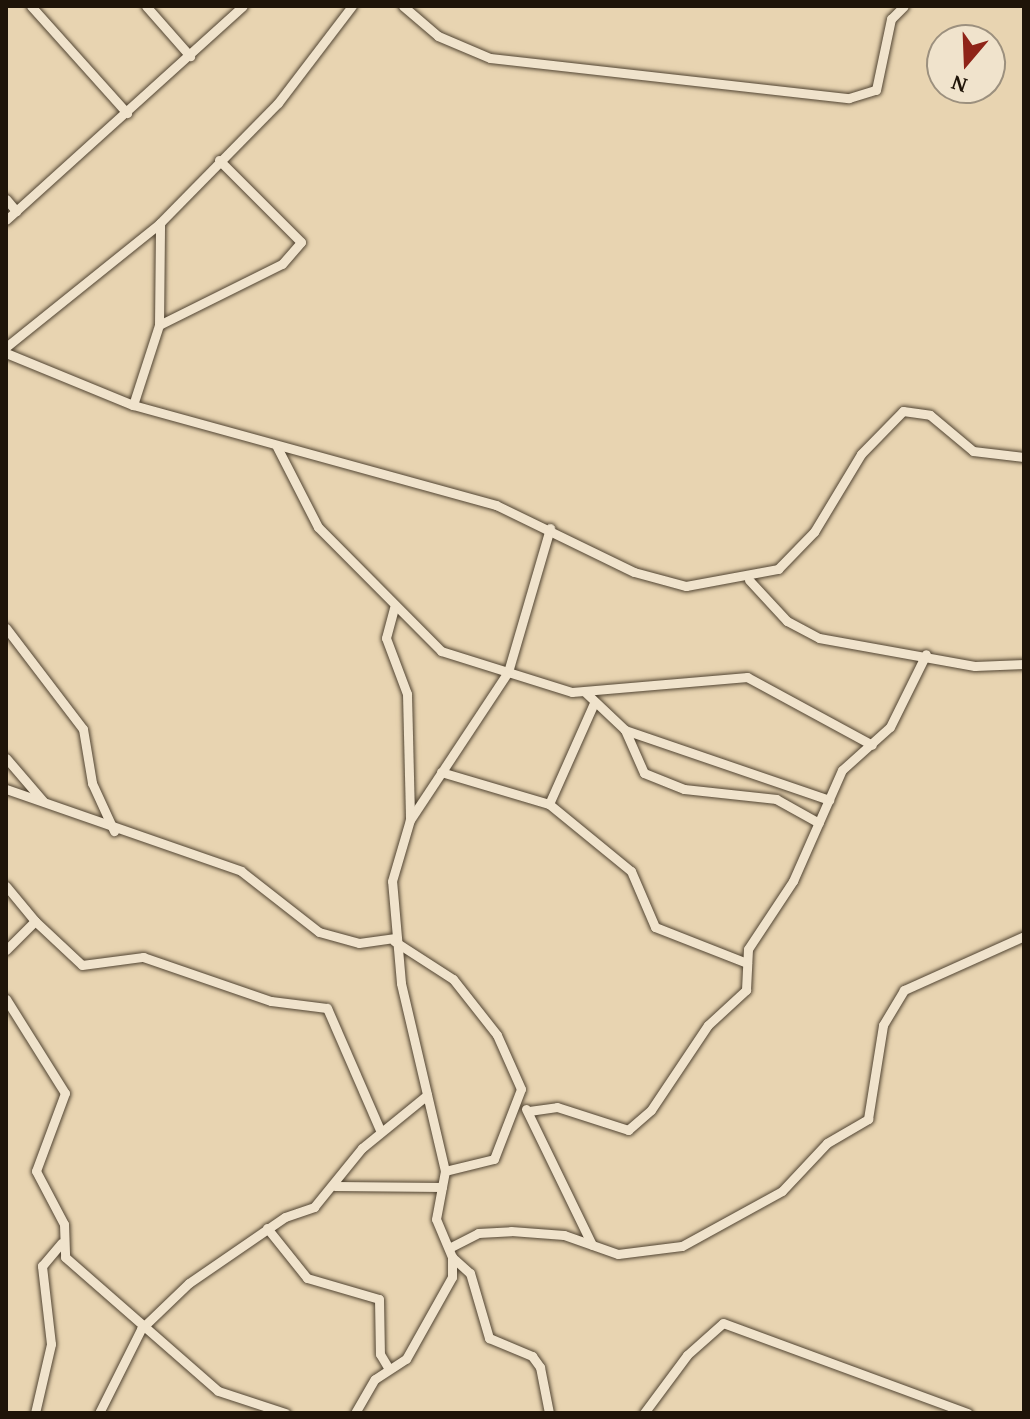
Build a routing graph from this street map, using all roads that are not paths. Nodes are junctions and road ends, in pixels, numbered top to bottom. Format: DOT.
graph roads {
  1 [pos="31,6"];
  2 [pos="146,6"];
  3 [pos="243,6"];
  4 [pos="352,6"];
  5 [pos="403,6"];
  6 [pos="904,6"];
  7 [pos="190,56"];
  8 [pos="127,113"];
  9 [pos="219,160"];
  10 [pos="6,199"];
  11 [pos="16,211"];
  12 [pos="6,220"];
  13 [pos="160,223"];
  14 [pos="159,325"];
  15 [pos="6,350"];
  16 [pos="133,405"];
  17 [pos="276,445"];
  18 [pos="1024,457"];
  19 [pos="550,528"];
  20 [pos="749,580"];
  21 [pos="394,608"];
  22 [pos="6,628"];
  23 [pos="926,654"];
  24 [pos="1024,664"];
  25 [pos="508,672"];
  26 [pos="585,692"];
  27 [pos="594,703"];
  28 [pos="625,730"];
  29 [pos="872,745"];
  30 [pos="6,758"];
  31 [pos="441,772"];
  32 [pos="6,789"];
  33 [pos="829,800"];
  34 [pos="44,802"];
  35 [pos="549,804"];
  36 [pos="410,820"];
  37 [pos="819,823"];
  38 [pos="114,831"];
  39 [pos="6,886"];
  40 [pos="35,921"];
  41 [pos="1024,936"];
  42 [pos="394,940"];
  43 [pos="6,950"];
  44 [pos="747,963"];
  45 [pos="6,999"];
  46 [pos="427,1095"];
  47 [pos="518,1103"];
  48 [pos="529,1111"];
  49 [pos="380,1130"];
  50 [pos="445,1171"];
  51 [pos="335,1186"];
  52 [pos="442,1187"];
  53 [pos="267,1228"];
  54 [pos="61,1243"];
  55 [pos="592,1245"];
  56 [pos="451,1253"];
  57 [pos="141,1329"];
  58 [pos="389,1369"];
  59 [pos="35,1413"];
  60 [pos="99,1413"];
  61 [pos="285,1413"];
  62 [pos="355,1413"];
  63 [pos="549,1413"];
  64 [pos="644,1413"];
  65 [pos="968,1413"];
  1 -- 8 [label="street"];
  2 -- 7 [label="street"];
  3 -- 7 [label="street"];
  4 -- 9 [label="street"];
  5 -- 6 [label="street"];
  7 -- 8 [label="street"];
  8 -- 11 [label="street"];
  9 -- 13 [label="street"];
  9 -- 14 [label="street"];
  10 -- 11 [label="street"];
  11 -- 12 [label="street"];
  13 -- 14 [label="street"];
  13 -- 15 [label="street"];
  14 -- 16 [label="street"];
  15 -- 16 [label="street"];
  16 -- 17 [label="street"];
  17 -- 19 [label="street"];
  17 -- 21 [label="street"];
  18 -- 20 [label="street"];
  19 -- 20 [label="street"];
  19 -- 25 [label="street"];
  20 -- 23 [label="street"];
  21 -- 25 [label="street"];
  21 -- 36 [label="street"];
  22 -- 38 [label="street"];
  23 -- 24 [label="street"];
  23 -- 29 [label="street"];
  25 -- 26 [label="street"];
  25 -- 31 [label="street"];
  26 -- 27 [label="street"];
  26 -- 29 [label="street"];
  27 -- 28 [label="street"];
  27 -- 35 [label="street"];
  28 -- 33 [label="street"];
  28 -- 37 [label="street"];
  29 -- 33 [label="street"];
  30 -- 34 [label="street"];
  31 -- 35 [label="street"];
  31 -- 36 [label="street"];
  32 -- 34 [label="street"];
  33 -- 37 [label="street"];
  34 -- 38 [label="street"];
  35 -- 44 [label="street"];
  36 -- 42 [label="street"];
  37 -- 44 [label="street"];
  38 -- 42 [label="street"];
  39 -- 40 [label="street"];
  40 -- 43 [label="street"];
  40 -- 49 [label="street"];
  41 -- 55 [label="street"];
  42 -- 46 [label="street"];
  42 -- 47 [label="street"];
  44 -- 48 [label="street"];
  45 -- 54 [label="street"];
  46 -- 49 [label="street"];
  46 -- 50 [label="street"];
  47 -- 48 [label="street"];
  47 -- 50 [label="street"];
  48 -- 55 [label="street"];
  49 -- 51 [label="street"];
  50 -- 52 [label="street"];
  51 -- 52 [label="street"];
  51 -- 53 [label="street"];
  52 -- 56 [label="street"];
  53 -- 57 [label="street"];
  53 -- 58 [label="street"];
  54 -- 57 [label="street"];
  54 -- 59 [label="street"];
  55 -- 56 [label="street"];
  56 -- 58 [label="street"];
  56 -- 63 [label="street"];
  57 -- 60 [label="street"];
  57 -- 61 [label="street"];
  58 -- 62 [label="street"];
  64 -- 65 [label="street"];
}
